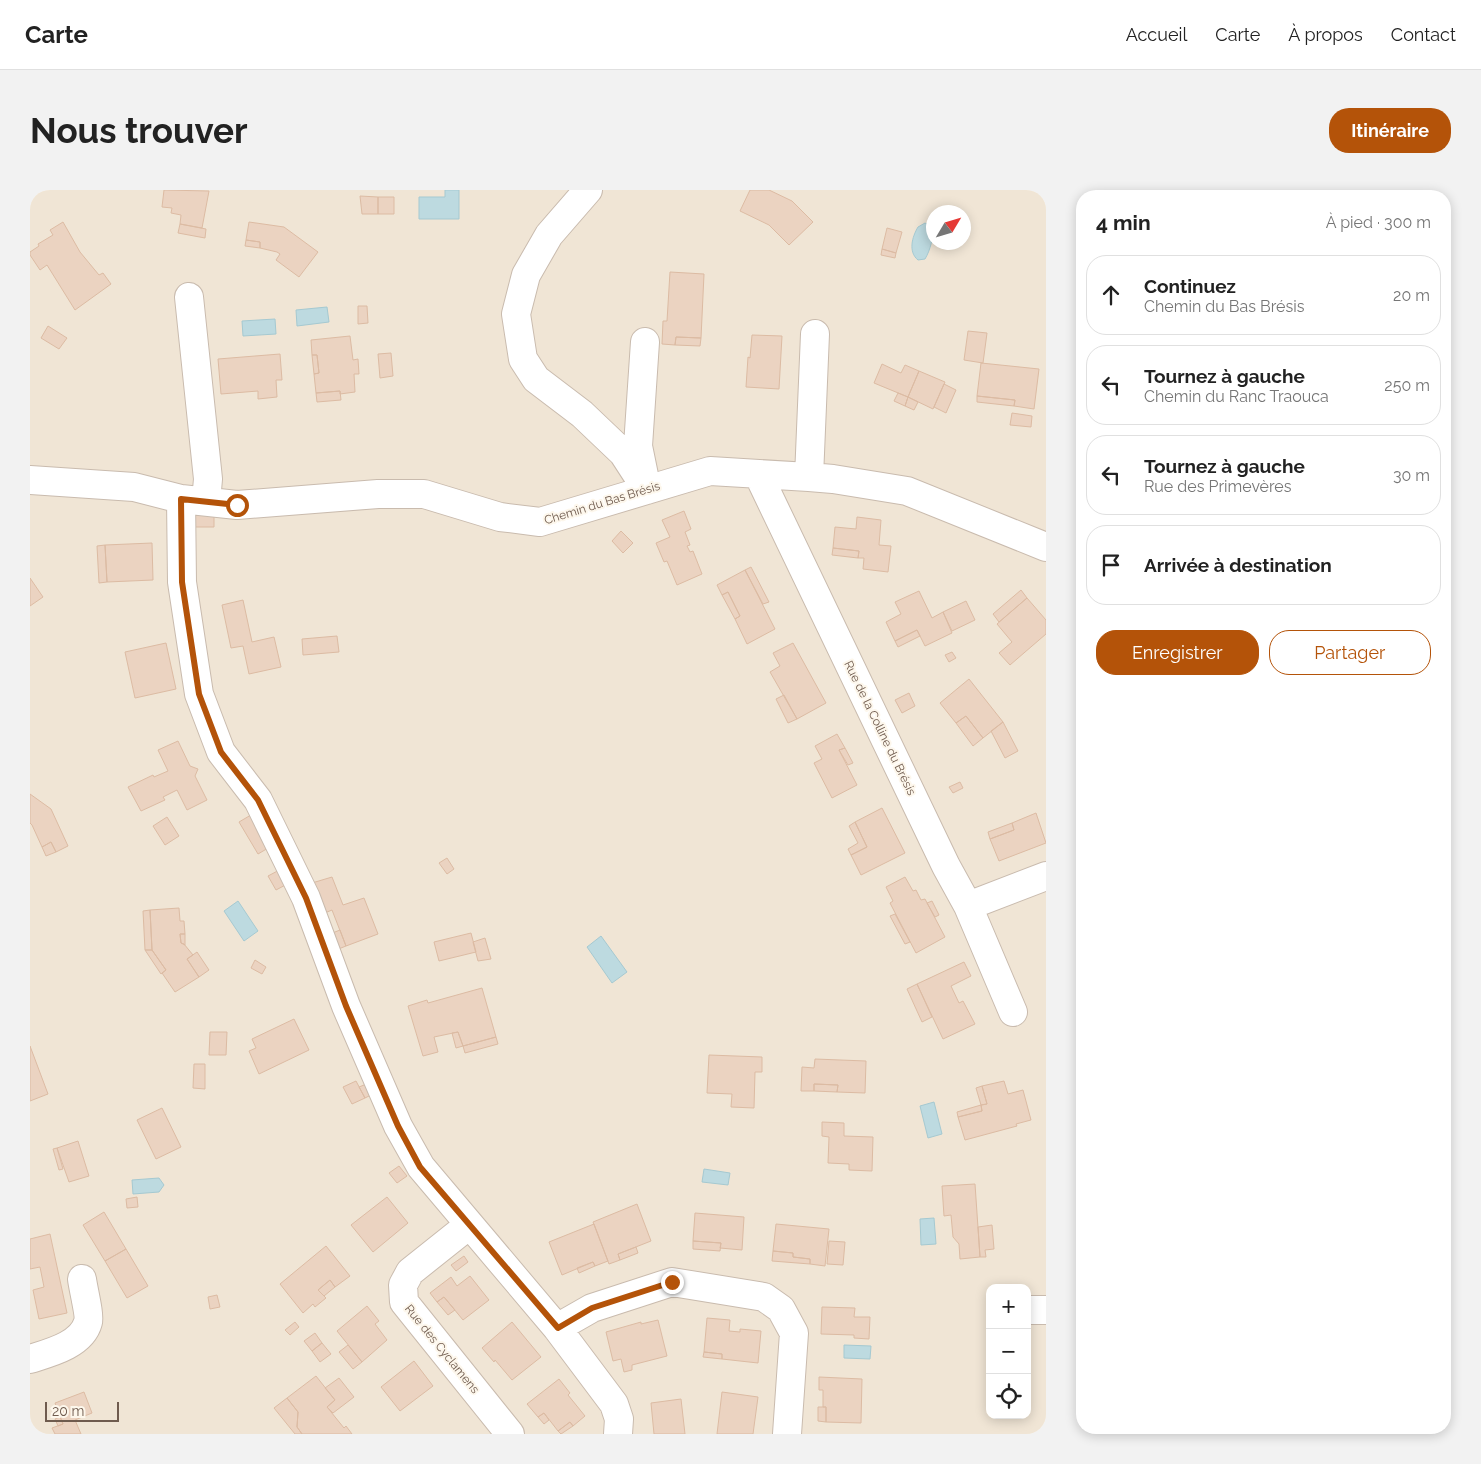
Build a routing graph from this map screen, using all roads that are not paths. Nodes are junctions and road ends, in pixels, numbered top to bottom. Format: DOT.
graph roads {
  1 [pos="588,190"];
  2 [pos="189,297"];
  3 [pos="815,334"];
  4 [pos="646,342"];
  5 [pos="758,474"];
  6 [pos="810,477"];
  7 [pos="30,480"];
  8 [pos="647,490"];
  9 [pos="193,500"];
  10 [pos="1046,547"];
  11 [pos="1046,876"];
  12 [pos="968,906"];
  13 [pos="1013,1012"];
  14 [pos="469,1224"];
  15 [pos="82,1279"];
  16 [pos="1031,1310"];
  17 [pos="1046,1310"];
  18 [pos="558,1328"];
  19 [pos="30,1359"];
  20 [pos="510,1434"];
  21 [pos="618,1434"];
  22 [pos="787,1434"];
  1 -- 8 [label="street"];
  2 -- 9 [label="street"];
  3 -- 6 [label="street"];
  4 -- 8 [label="street"];
  5 -- 6 [label="street, Chemin du Bas Brésis"];
  5 -- 8 [label="street, Chemin du Bas Brésis"];
  5 -- 12 [label="street, Rue de la Colline du Brésis"];
  6 -- 10 [label="street, Chemin du Bas Brésis"];
  7 -- 9 [label="street, Chemin du Bas Brésis"];
  8 -- 9 [label="street, Chemin du Bas Brésis"];
  9 -- 14 [label="street"];
  11 -- 12 [label="street"];
  12 -- 13 [label="street, Rue de la Colline du Brésis"];
  14 -- 18 [label="street"];
  14 -- 20 [label="street, Rue des Cyclamens"];
  15 -- 19 [label="street"];
  16 -- 17 [label="street"];
  18 -- 21 [label="street"];
  18 -- 22 [label="street"];
}
